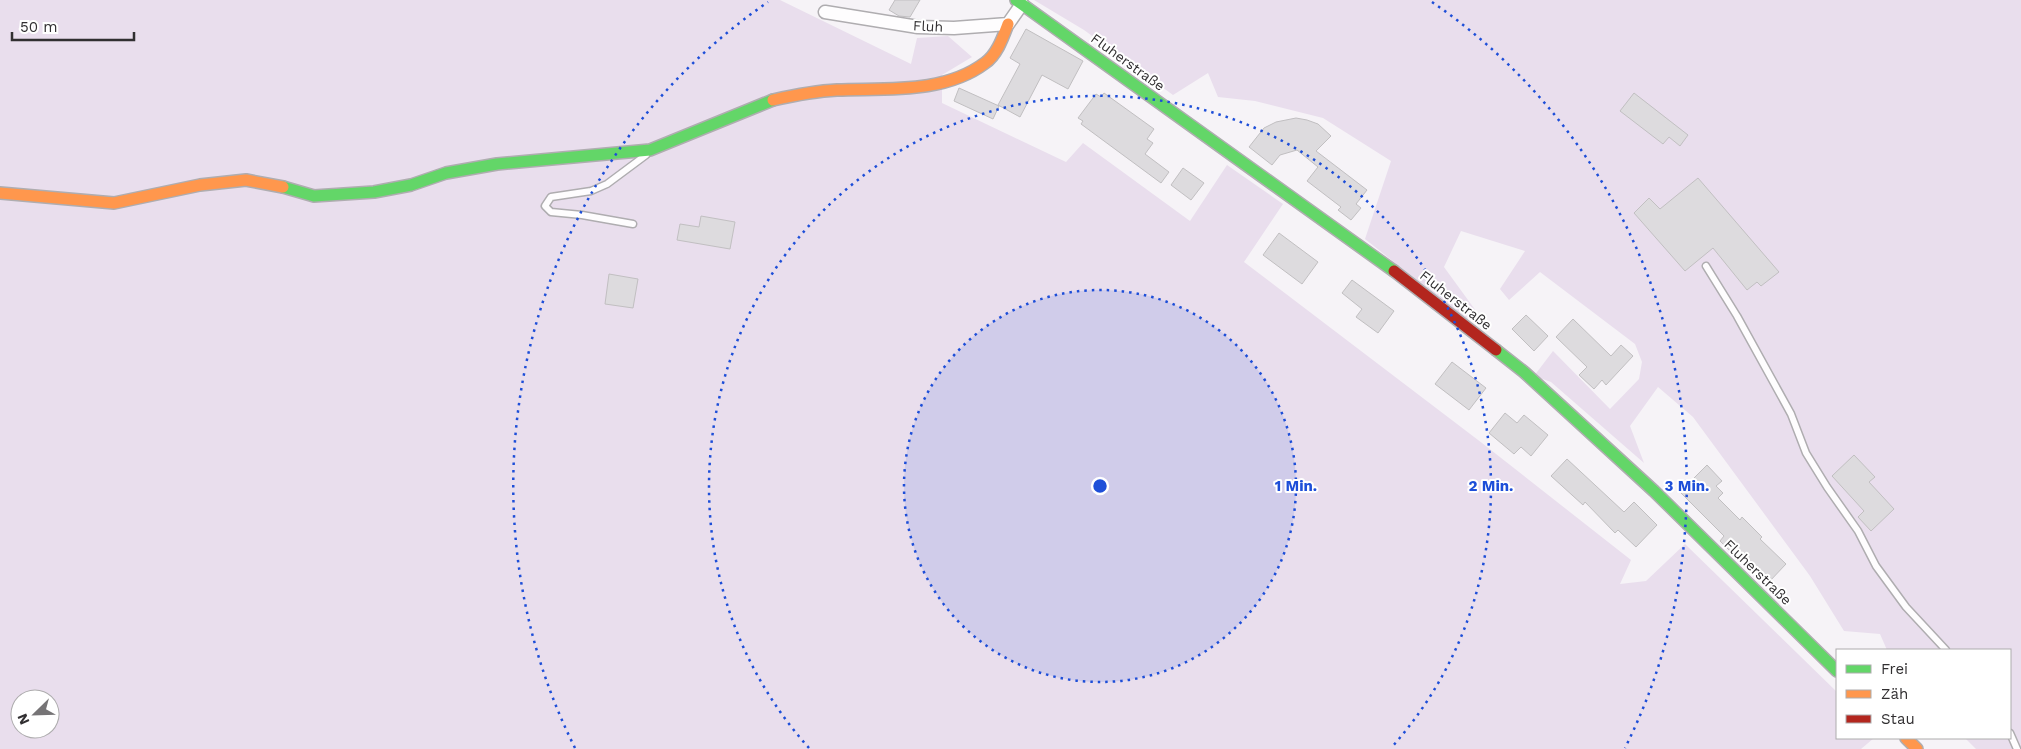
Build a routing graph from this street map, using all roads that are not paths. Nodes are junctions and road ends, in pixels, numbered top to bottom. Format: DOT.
graph roads {
  1 [pos="1020,2"];
  2 [pos="825,12"];
  3 [pos="1008,24"];
  4 [pos="650,150"];
  5 [pos="0,193"];
  6 [pos="633,224"];
  7 [pos="1706,266"];
  8 [pos="1945,649"];
  9 [pos="1836,670"];
  10 [pos="2011,735"];
  11 [pos="1907,739"];
  12 [pos="1917,749"];
  13 [pos="2017,749"];
  1 -- 3 [label="street"];
  1 -- 9 [label="street, Fluherstraße"];
  2 -- 3 [label="street, Fluh"];
  3 -- 4 [label="street"];
  4 -- 5 [label="street"];
  4 -- 6 [label="lane"];
  7 -- 8 [label="lane"];
  10 -- 13 [label="lane"];
  11 -- 12 [label="street"];
}
